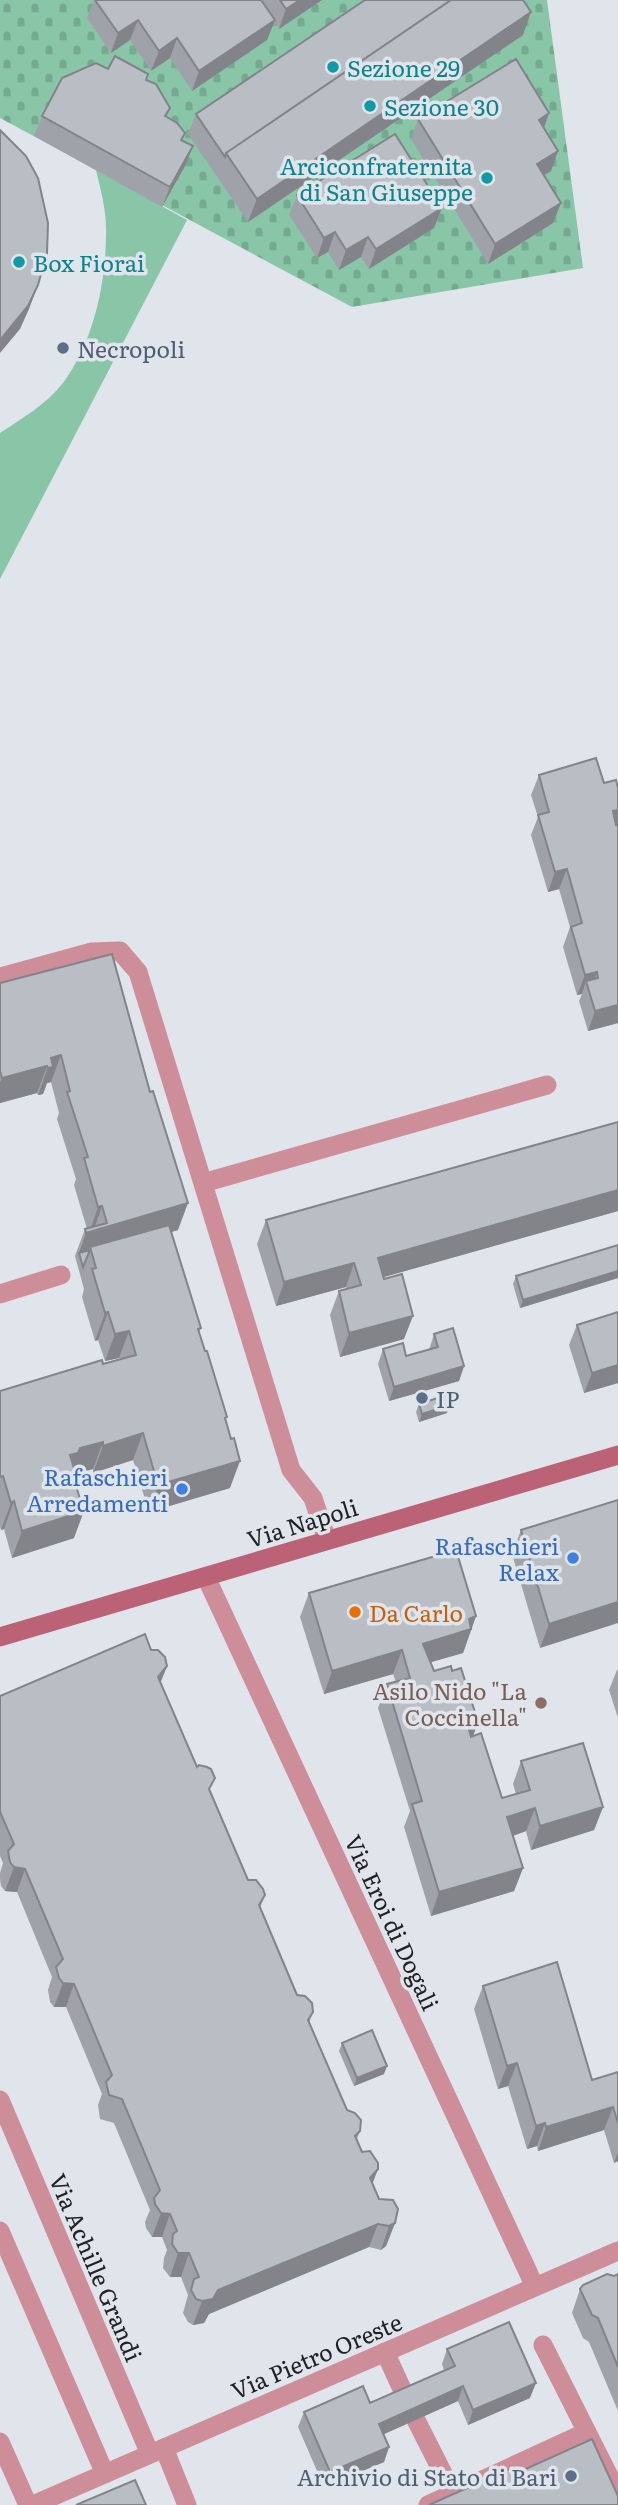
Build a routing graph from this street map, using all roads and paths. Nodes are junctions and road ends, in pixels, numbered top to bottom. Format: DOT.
graph roads {
  1 [pos="0,976"];
  2 [pos="547,1085"];
  3 [pos="203,1182"];
  4 [pos="61,1275"];
  5 [pos="0,1294"];
  6 [pos="618,1455"];
  7 [pos="327,1539"];
  8 [pos="206,1577"];
  9 [pos="0,1637"];
  10 [pos="0,2100"];
  11 [pos="0,2231"];
  12 [pos="618,2252"];
  13 [pos="535,2287"];
  14 [pos="543,2344"];
  15 [pos="385,2352"];
  16 [pos="407,2400"];
  17 [pos="416,2420"];
  18 [pos="587,2432"];
  19 [pos="0,2442"];
  20 [pos="157,2451"];
  21 [pos="104,2474"];
  22 [pos="618,2494"];
  23 [pos="456,2499"];
  24 [pos="31,2505"];
  25 [pos="187,2505"];
  26 [pos="428,2505"];
  1 -- 3 [label="street"];
  2 -- 3 [label="street"];
  3 -- 7 [label="street"];
  4 -- 5 [label="street"];
  6 -- 7 [label="main road, Via Napoli"];
  7 -- 8 [label="main road, Via Napoli"];
  8 -- 9 [label="main road, Via Napoli"];
  8 -- 13 [label="street, Via Eroi di Dogali"];
  10 -- 20 [label="street, Via Achille Grandi"];
  11 -- 21 [label="street"];
  12 -- 13 [label="street, Via Pietro Oreste"];
  13 -- 15 [label="street, Via Pietro Oreste"];
  14 -- 18 [label="street"];
  15 -- 16 [label="street"];
  15 -- 20 [label="street, Via Pietro Oreste"];
  17 -- 23 [label="street"];
  18 -- 22 [label="street"];
  18 -- 23 [label="street"];
  19 -- 24 [label="street"];
  20 -- 21 [label="street, Via Pietro Oreste"];
  20 -- 25 [label="street, Via Achille Grandi"];
  21 -- 24 [label="street, Via Pietro Oreste"];
  23 -- 26 [label="street"];
}
